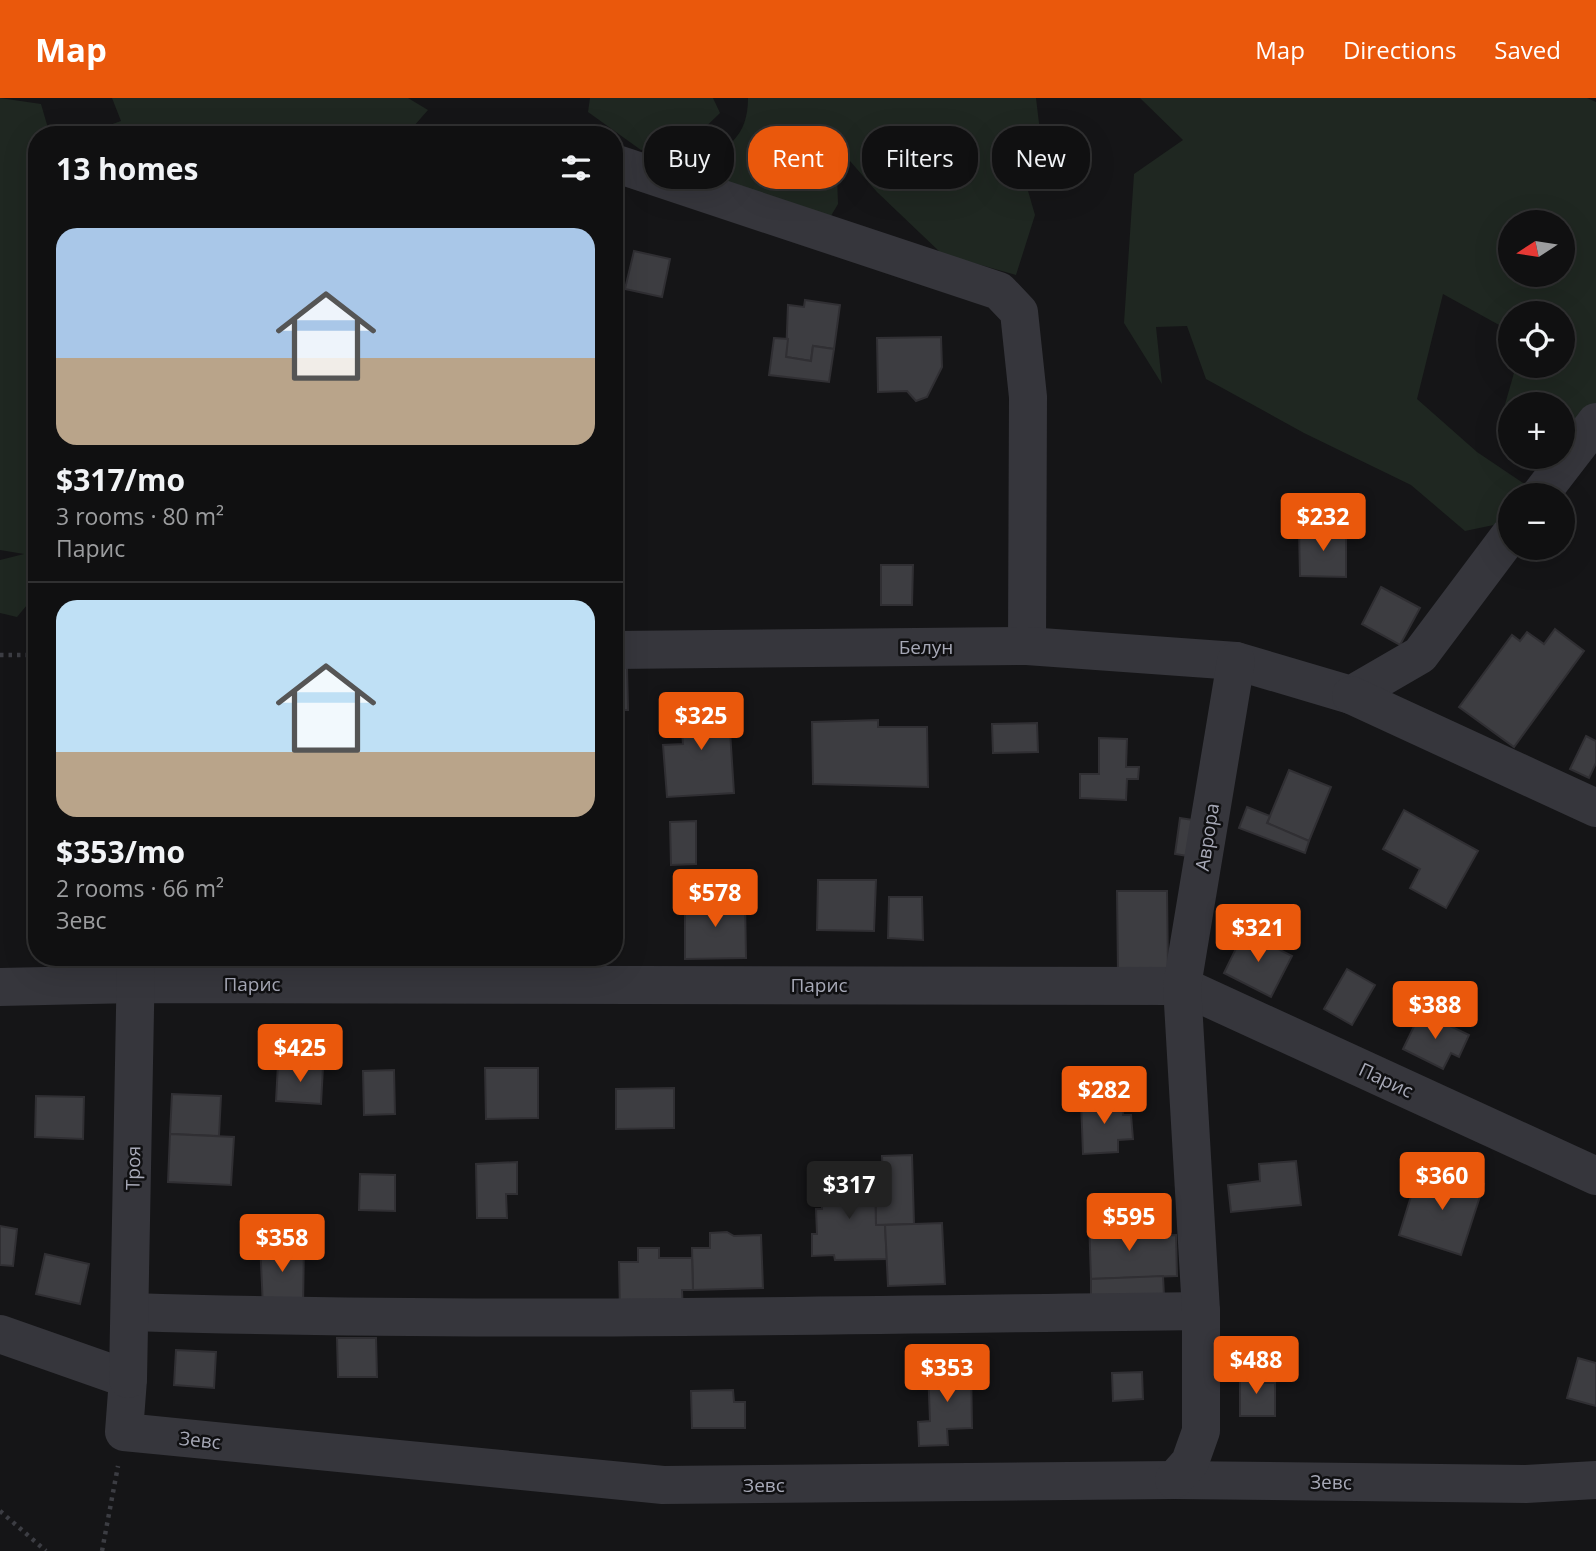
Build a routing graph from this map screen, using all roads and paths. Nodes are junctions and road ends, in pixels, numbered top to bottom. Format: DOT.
graph roads {
  1 [pos="623,166"];
  2 [pos="1592,434"];
  3 [pos="1550,483"];
  4 [pos="1498,551"];
  5 [pos="1027,646"];
  6 [pos="623,650"];
  7 [pos="0,655"];
  8 [pos="28,655"];
  9 [pos="1237,662"];
  10 [pos="1351,695"];
  11 [pos="1596,808"];
  12 [pos="135,970"];
  13 [pos="1182,986"];
  14 [pos="0,987"];
  15 [pos="1596,1176"];
  16 [pos="1201,1311"];
  17 [pos="132,1312"];
  18 [pos="0,1334"];
  19 [pos="128,1379"];
  20 [pos="124,1432"];
  21 [pos="1174,1480"];
  22 [pos="1596,1480"];
  23 [pos="0,1511"];
  24 [pos="46,1551"];
  25 [pos="102,1551"];
  1 -- 5 [label="street"];
  2 -- 3 [label="street"];
  4 -- 10 [label="street"];
  5 -- 6 [label="street, Белун"];
  5 -- 9 [label="street, Белун"];
  7 -- 8 [label="path"];
  9 -- 10 [label="street"];
  9 -- 13 [label="street, Аврора"];
  10 -- 11 [label="street"];
  12 -- 13 [label="street, Парис"];
  12 -- 14 [label="street, Парис"];
  12 -- 17 [label="street, Троя"];
  13 -- 15 [label="street, Парис"];
  13 -- 16 [label="street, Аврора"];
  16 -- 17 [label="street"];
  16 -- 21 [label="street, Аврора"];
  17 -- 19 [label="street, Троя"];
  18 -- 19 [label="street"];
  19 -- 20 [label="street"];
  20 -- 21 [label="street, Зевс"];
  20 -- 25 [label="path"];
  21 -- 22 [label="street, Зевс"];
  23 -- 24 [label="path"];
}
